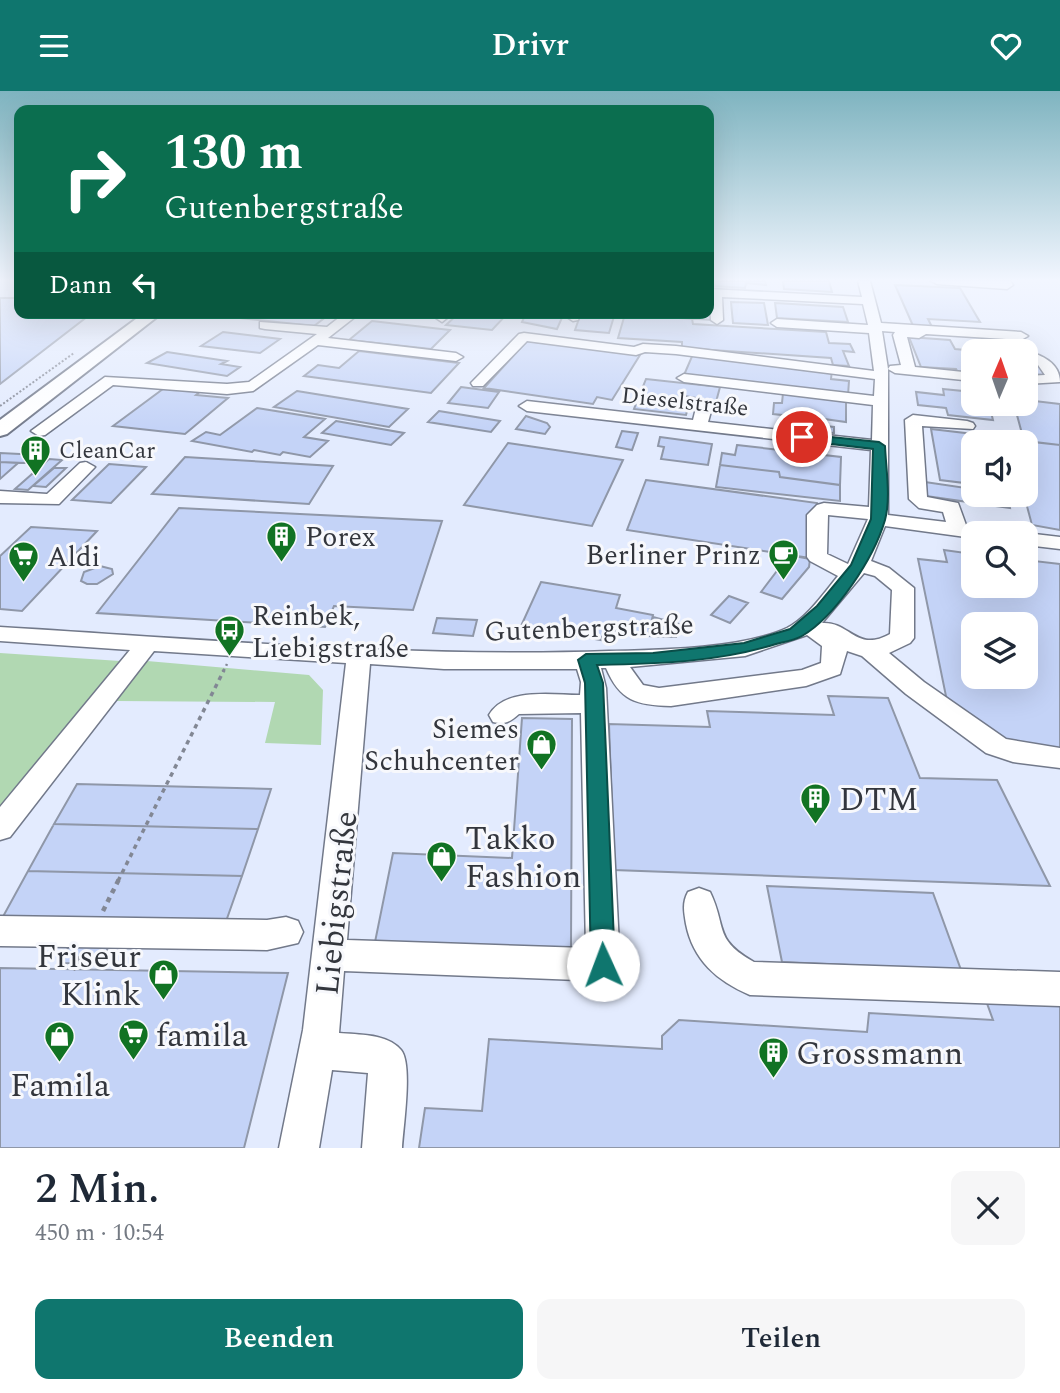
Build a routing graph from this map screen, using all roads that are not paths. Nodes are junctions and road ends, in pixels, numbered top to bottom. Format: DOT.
graph roads {
  1 [pos="131,330"];
  2 [pos="292,330"];
  3 [pos="331,330"];
  4 [pos="875,330"];
  5 [pos="917,330"];
  6 [pos="315,335"];
  7 [pos="1021,336"];
  8 [pos="965,339"];
  9 [pos="289,347"];
  10 [pos="1060,355"];
  11 [pos="1038,356"];
  12 [pos="456,357"];
  13 [pos="1038,358"];
  14 [pos="909,370"];
  15 [pos="882,371"];
  16 [pos="961,376"];
  17 [pos="684,378"];
  18 [pos="1038,380"];
  19 [pos="478,383"];
  20 [pos="681,401"];
  21 [pos="527,406"];
  22 [pos="881,408"];
  23 [pos="913,420"];
  24 [pos="699,426"];
  25 [pos="967,426"];
  26 [pos="0,430"];
  27 [pos="39,431"];
  28 [pos="880,454"];
  29 [pos="916,466"];
  30 [pos="86,467"];
  31 [pos="0,497"];
  32 [pos="52,500"];
  33 [pos="38,514"];
  34 [pos="878,517"];
  35 [pos="958,530"];
  36 [pos="961,530"];
  37 [pos="1038,540"];
  38 [pos="1060,543"];
  39 [pos="855,569"];
  40 [pos="808,622"];
  41 [pos="0,634"];
  42 [pos="148,643"];
  43 [pos="871,651"];
  44 [pos="707,652"];
  45 [pos="359,656"];
  46 [pos="615,659"];
  47 [pos="586,660"];
  48 [pos="722,688"];
  49 [pos="593,698"];
  50 [pos="502,715"];
  51 [pos="1060,758"];
  52 [pos="0,828"];
  53 [pos="699,902"];
  54 [pos="0,931"];
  55 [pos="286,932"];
  56 [pos="329,955"];
  57 [pos="1060,989"];
  58 [pos="317,1050"];
  59 [pos="299,1148"];
  60 [pos="382,1148"];
  1 -- 26 [label="main road"];
  2 -- 6 [label="street"];
  3 -- 6 [label="street"];
  4 -- 15 [label="street, Gutenbergstraße"];
  5 -- 7 [label="street"];
  6 -- 9 [label="street"];
  6 -- 12 [label="street"];
  6 -- 27 [label="street"];
  8 -- 14 [label="street"];
  10 -- 11 [label="lane"];
  13 -- 18 [label="street"];
  14 -- 15 [label="lane"];
  14 -- 16 [label="lane"];
  15 -- 19 [label="street"];
  15 -- 22 [label="street, Gutenbergstraße"];
  17 -- 22 [label="street"];
  20 -- 24 [label="street"];
  21 -- 24 [label="street, Dieselstraße"];
  22 -- 23 [label="street"];
  22 -- 28 [label="street, Gutenbergstraße"];
  23 -- 25 [label="street"];
  23 -- 29 [label="street"];
  24 -- 28 [label="street, Dieselstraße"];
  28 -- 29 [label="street, Dieselstraße"];
  28 -- 34 [label="street, Gutenbergstraße"];
  29 -- 35 [label="street"];
  30 -- 32 [label="street"];
  31 -- 32 [label="street"];
  32 -- 33 [label="street"];
  34 -- 35 [label="street"];
  34 -- 39 [label="street, Gutenbergstraße"];
  34 -- 39 [label="street"];
  35 -- 36 [label="street"];
  37 -- 38 [label="street"];
  39 -- 40 [label="street, Gutenbergstraße"];
  39 -- 43 [label="street"];
  40 -- 43 [label="street"];
  40 -- 44 [label="street, Gutenbergstraße"];
  40 -- 48 [label="street"];
  41 -- 42 [label="street, Gutenbergstraße"];
  42 -- 45 [label="street, Gutenbergstraße"];
  42 -- 52 [label="street"];
  43 -- 51 [label="street"];
  44 -- 46 [label="street, Gutenbergstraße"];
  44 -- 48 [label="street"];
  45 -- 47 [label="street, Gutenbergstraße"];
  45 -- 56 [label="street, Liebigstraße"];
  46 -- 47 [label="street, Gutenbergstraße"];
  46 -- 48 [label="street"];
  47 -- 49 [label="street"];
  49 -- 50 [label="street"];
  49 -- 56 [label="street"];
  53 -- 57 [label="street"];
  54 -- 55 [label="street"];
  56 -- 58 [label="street, Liebigstraße"];
  58 -- 59 [label="street, Liebigstraße"];
  58 -- 60 [label="street"];
}
